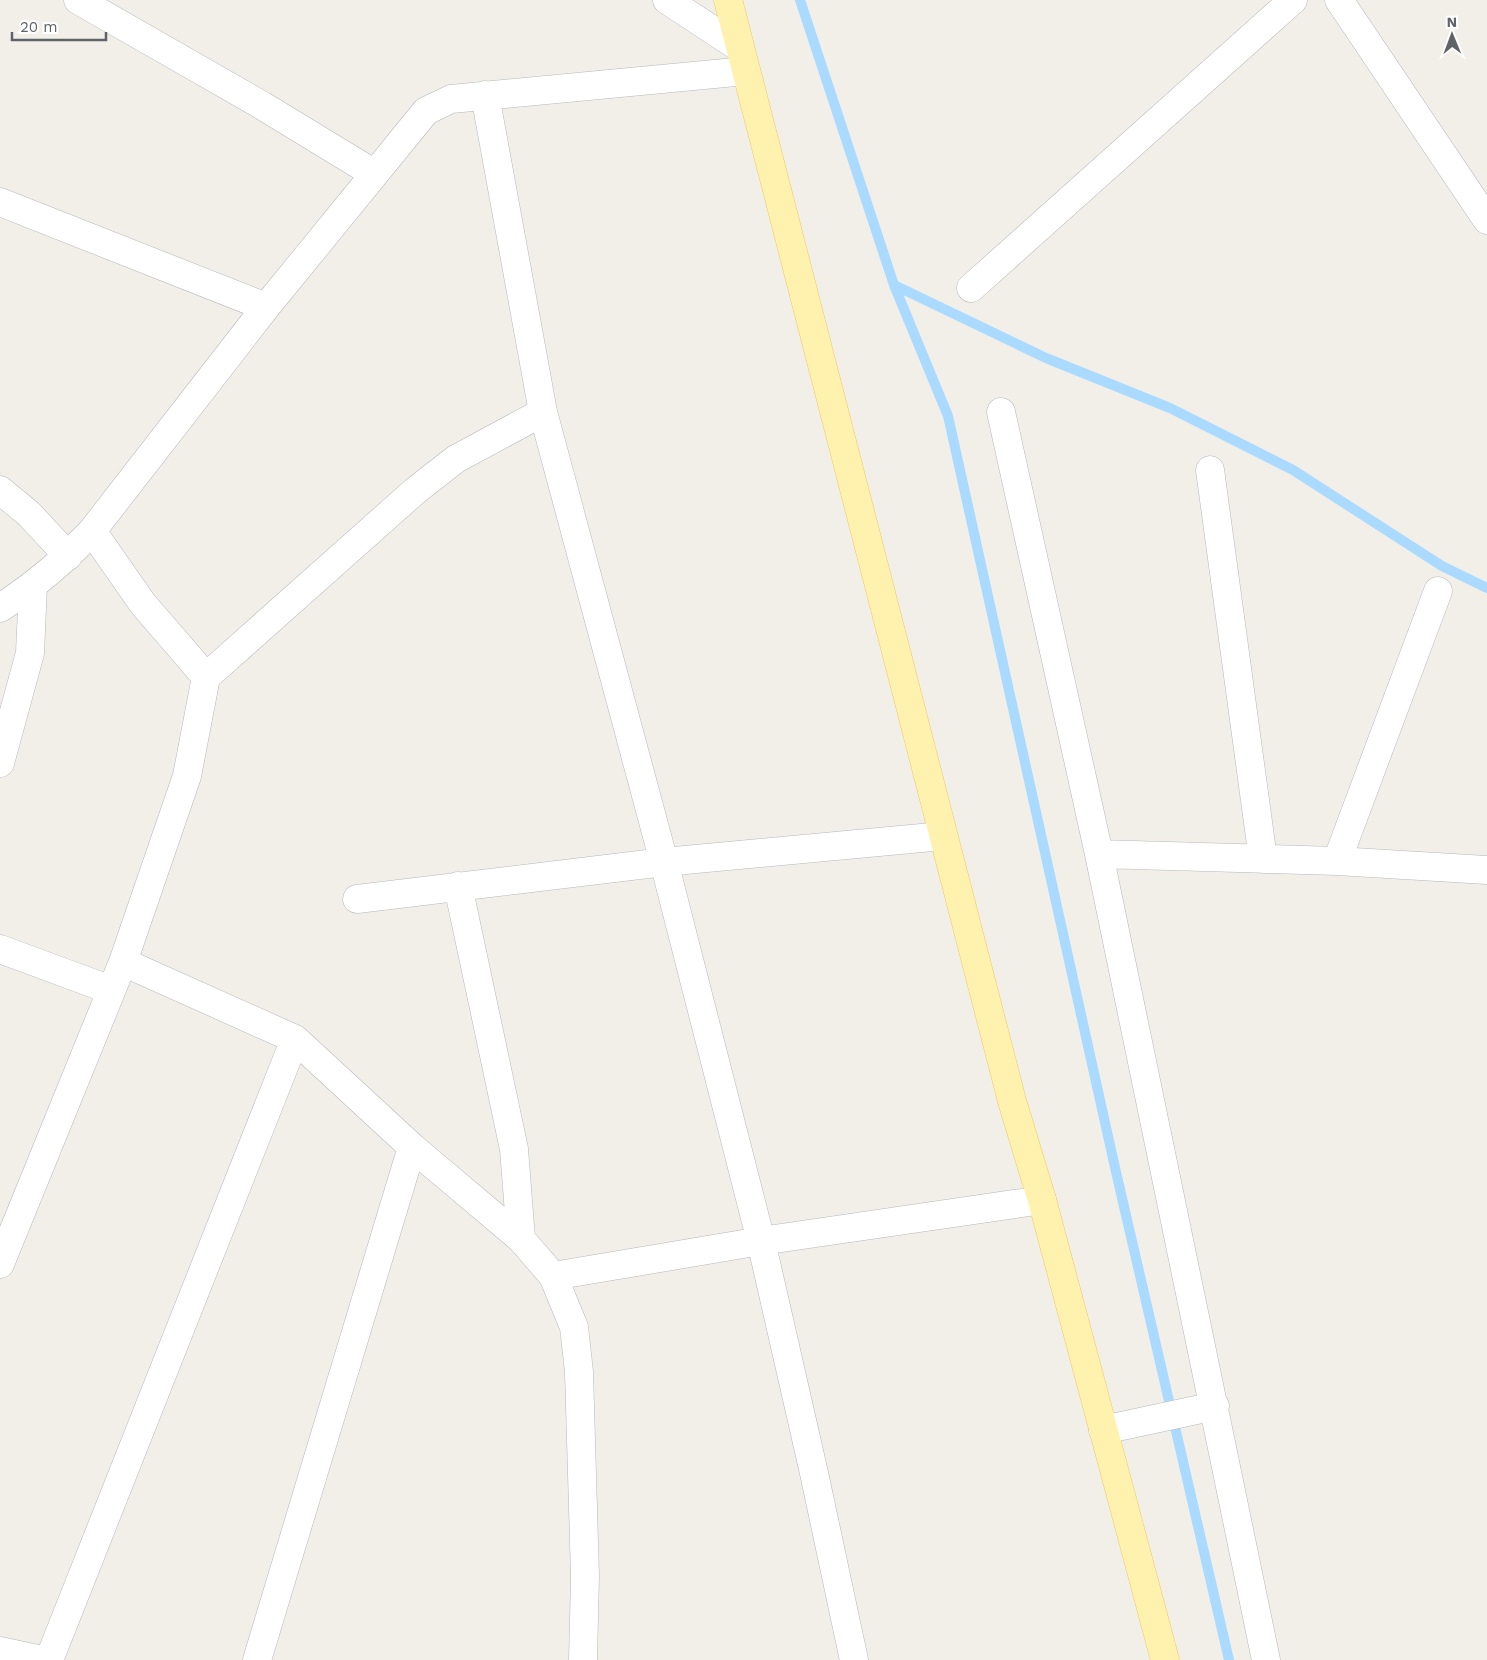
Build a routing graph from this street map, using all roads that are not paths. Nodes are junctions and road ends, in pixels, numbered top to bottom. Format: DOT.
graph roads {
  1 [pos="78,0"];
  2 [pos="667,0"];
  3 [pos="728,0"];
  4 [pos="1293,0"];
  5 [pos="1339,0"];
  6 [pos="743,60"];
  7 [pos="485,95"];
  8 [pos="373,173"];
  9 [pos="0,202"];
  10 [pos="1487,220"];
  11 [pos="971,288"];
  12 [pos="266,307"];
  13 [pos="543,412"];
  14 [pos="1001,412"];
  15 [pos="1210,470"];
  16 [pos="0,490"];
  17 [pos="92,532"];
  18 [pos="68,556"];
  19 [pos="33,586"];
  20 [pos="1438,592"];
  21 [pos="0,608"];
  22 [pos="206,677"];
  23 [pos="0,763"];
  24 [pos="943,836"];
  25 [pos="1098,854"];
  26 [pos="1263,859"];
  27 [pos="1337,861"];
  28 [pos="664,862"];
  29 [pos="1487,870"];
  30 [pos="458,886"];
  31 [pos="357,899"];
  32 [pos="0,949"];
  33 [pos="123,962"];
  34 [pos="111,990"];
  35 [pos="295,1039"];
  36 [pos="412,1147"];
  37 [pos="1042,1200"];
  38 [pos="520,1239"];
  39 [pos="760,1242"];
  40 [pos="0,1264"];
  41 [pos="553,1276"];
  42 [pos="1215,1406"];
  43 [pos="1103,1430"];
  44 [pos="0,1651"];
  45 [pos="42,1660"];
  46 [pos="50,1660"];
  47 [pos="257,1660"];
  48 [pos="582,1660"];
  49 [pos="854,1660"];
  50 [pos="1165,1660"];
  51 [pos="1266,1660"];
  1 -- 8 [label="street"];
  2 -- 6 [label="street"];
  3 -- 6 [label="main road"];
  4 -- 11 [label="street"];
  5 -- 10 [label="street"];
  6 -- 7 [label="street"];
  6 -- 24 [label="main road"];
  7 -- 8 [label="street"];
  7 -- 13 [label="street"];
  8 -- 12 [label="street"];
  9 -- 12 [label="street"];
  12 -- 17 [label="street"];
  13 -- 22 [label="street"];
  13 -- 28 [label="street"];
  14 -- 25 [label="street"];
  15 -- 26 [label="street"];
  16 -- 18 [label="street"];
  17 -- 18 [label="street"];
  17 -- 22 [label="street"];
  18 -- 19 [label="street"];
  19 -- 21 [label="street"];
  19 -- 23 [label="street"];
  20 -- 27 [label="street"];
  22 -- 33 [label="street"];
  24 -- 28 [label="street"];
  24 -- 37 [label="main road"];
  25 -- 26 [label="street"];
  25 -- 42 [label="street"];
  26 -- 27 [label="street"];
  27 -- 29 [label="street"];
  28 -- 30 [label="street"];
  28 -- 39 [label="street"];
  30 -- 31 [label="street"];
  30 -- 38 [label="street"];
  32 -- 34 [label="street"];
  33 -- 34 [label="street"];
  33 -- 35 [label="street"];
  34 -- 40 [label="street"];
  35 -- 36 [label="street"];
  35 -- 46 [label="street"];
  36 -- 38 [label="street"];
  36 -- 47 [label="street"];
  37 -- 39 [label="street"];
  37 -- 43 [label="main road"];
  38 -- 41 [label="street"];
  39 -- 41 [label="street"];
  39 -- 49 [label="street"];
  41 -- 48 [label="street"];
  42 -- 43 [label="street"];
  42 -- 51 [label="street"];
  43 -- 50 [label="main road"];
  44 -- 45 [label="street"];
}
